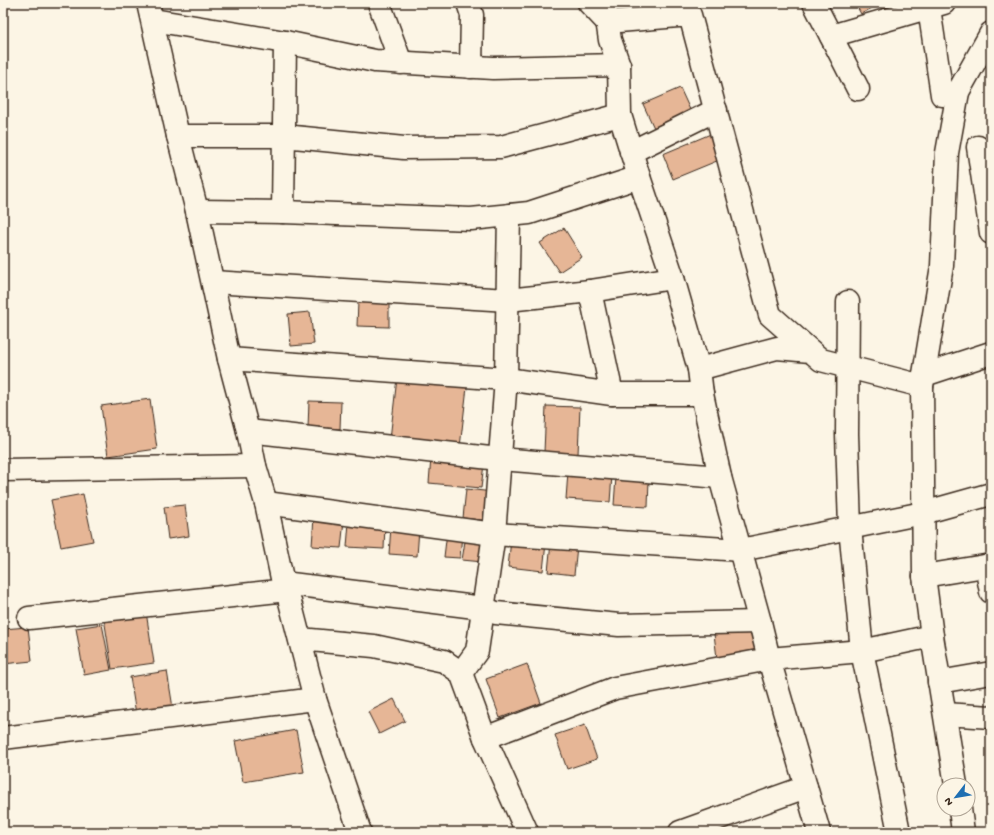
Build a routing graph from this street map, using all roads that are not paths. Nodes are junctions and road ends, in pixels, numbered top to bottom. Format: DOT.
graph roads {
  1 [pos="379,3"];
  2 [pos="468,3"];
  3 [pos="590,3"];
  4 [pos="814,3"];
  5 [pos="936,6"];
  6 [pos="150,12"];
  7 [pos="605,12"];
  8 [pos="991,33"];
  9 [pos="831,36"];
  10 [pos="285,42"];
  11 [pos="401,63"];
  12 [pos="619,65"];
  13 [pos="981,66"];
  14 [pos="471,67"];
  15 [pos="858,89"];
  16 [pos="958,92"];
  17 [pos="716,110"];
  18 [pos="620,115"];
  19 [pos="178,136"];
  20 [pos="284,136"];
  21 [pos="984,145"];
  22 [pos="631,152"];
  23 [pos="947,153"];
  24 [pos="639,177"];
  25 [pos="197,211"];
  26 [pos="283,212"];
  27 [pos="509,215"];
  28 [pos="990,226"];
  29 [pos="673,278"];
  30 [pos="213,282"];
  31 [pos="590,291"];
  32 [pos="508,300"];
  33 [pos="848,302"];
  34 [pos="810,351"];
  35 [pos="991,352"];
  36 [pos="229,359"];
  37 [pos="847,367"];
  38 [pos="699,369"];
  39 [pos="506,379"];
  40 [pos="923,380"];
  41 [pos="612,394"];
  42 [pos="702,394"];
  43 [pos="248,431"];
  44 [pos="499,459"];
  45 [pos="255,466"];
  46 [pos="3,470"];
  47 [pos="720,477"];
  48 [pos="991,494"];
  49 [pos="266,503"];
  50 [pos="923,513"];
  51 [pos="850,528"];
  52 [pos="494,534"];
  53 [pos="741,550"];
  54 [pos="988,565"];
  55 [pos="924,576"];
  56 [pos="285,586"];
  57 [pos="991,592"];
  58 [pos="483,608"];
  59 [pos="29,618"];
  60 [pos="760,622"];
  61 [pos="932,636"];
  62 [pos="300,639"];
  63 [pos="862,651"];
  64 [pos="769,659"];
  65 [pos="461,673"];
  66 [pos="991,673"];
  67 [pos="940,682"];
  68 [pos="315,699"];
  69 [pos="945,714"];
  70 [pos="991,717"];
  71 [pos="3,738"];
  72 [pos="485,738"];
  73 [pos="955,777"];
  74 [pos="806,787"];
  75 [pos="961,817"];
  76 [pos="360,832"];
  77 [pos="527,832"];
  78 [pos="680,832"];
  79 [pos="818,832"];
  80 [pos="899,832"];
  81 [pos="963,832"];
  1 -- 11 [label="street"];
  2 -- 14 [label="street"];
  3 -- 7 [label="street"];
  4 -- 9 [label="street"];
  5 -- 9 [label="street"];
  5 -- 16 [label="street"];
  6 -- 10 [label="street"];
  6 -- 19 [label="street"];
  7 -- 12 [label="street"];
  7 -- 17 [label="street"];
  8 -- 13 [label="street"];
  9 -- 15 [label="street"];
  10 -- 11 [label="street"];
  10 -- 20 [label="street"];
  11 -- 14 [label="street"];
  12 -- 14 [label="street"];
  12 -- 18 [label="street"];
  13 -- 16 [label="street"];
  16 -- 23 [label="street"];
  17 -- 22 [label="street"];
  17 -- 34 [label="street"];
  18 -- 20 [label="street"];
  18 -- 22 [label="street"];
  19 -- 20 [label="street"];
  19 -- 25 [label="street"];
  20 -- 26 [label="street"];
  21 -- 23 [label="street"];
  21 -- 28 [label="street"];
  22 -- 24 [label="street"];
  23 -- 40 [label="street"];
  24 -- 27 [label="street"];
  24 -- 29 [label="street"];
  25 -- 26 [label="street"];
  25 -- 30 [label="street"];
  26 -- 27 [label="street"];
  27 -- 32 [label="street"];
  29 -- 31 [label="street"];
  29 -- 38 [label="street"];
  30 -- 32 [label="street"];
  30 -- 36 [label="street"];
  31 -- 32 [label="street"];
  31 -- 41 [label="street"];
  32 -- 39 [label="street"];
  33 -- 37 [label="street"];
  34 -- 37 [label="street"];
  34 -- 38 [label="street"];
  35 -- 40 [label="street"];
  36 -- 39 [label="street"];
  36 -- 43 [label="street"];
  37 -- 40 [label="street"];
  37 -- 51 [label="street"];
  38 -- 42 [label="street"];
  39 -- 41 [label="street"];
  39 -- 44 [label="street"];
  40 -- 50 [label="street"];
  41 -- 42 [label="street"];
  42 -- 47 [label="street"];
  43 -- 44 [label="street"];
  43 -- 45 [label="street"];
  44 -- 47 [label="street"];
  44 -- 52 [label="street"];
  45 -- 46 [label="street"];
  45 -- 49 [label="street"];
  47 -- 53 [label="street"];
  48 -- 50 [label="street"];
  49 -- 52 [label="street"];
  49 -- 56 [label="street"];
  50 -- 51 [label="street"];
  50 -- 55 [label="street"];
  51 -- 53 [label="street"];
  51 -- 63 [label="street"];
  52 -- 53 [label="street"];
  52 -- 58 [label="street"];
  53 -- 60 [label="street"];
  54 -- 55 [label="street"];
  54 -- 57 [label="street"];
  55 -- 61 [label="street"];
  56 -- 58 [label="street"];
  56 -- 59 [label="street"];
  56 -- 62 [label="street"];
  58 -- 60 [label="street"];
  58 -- 65 [label="street"];
  60 -- 64 [label="street"];
  61 -- 63 [label="street"];
  61 -- 67 [label="street"];
  62 -- 65 [label="street"];
  62 -- 68 [label="street"];
  63 -- 64 [label="street"];
  63 -- 80 [label="street"];
  64 -- 72 [label="street"];
  64 -- 74 [label="street"];
  65 -- 72 [label="street"];
  66 -- 67 [label="street"];
  67 -- 69 [label="street"];
  68 -- 71 [label="street"];
  68 -- 76 [label="street"];
  69 -- 70 [label="street"];
  69 -- 73 [label="street"];
  72 -- 77 [label="street"];
  74 -- 78 [label="street"];
  74 -- 79 [label="street"];
  75 -- 81 [label="street"];
}
